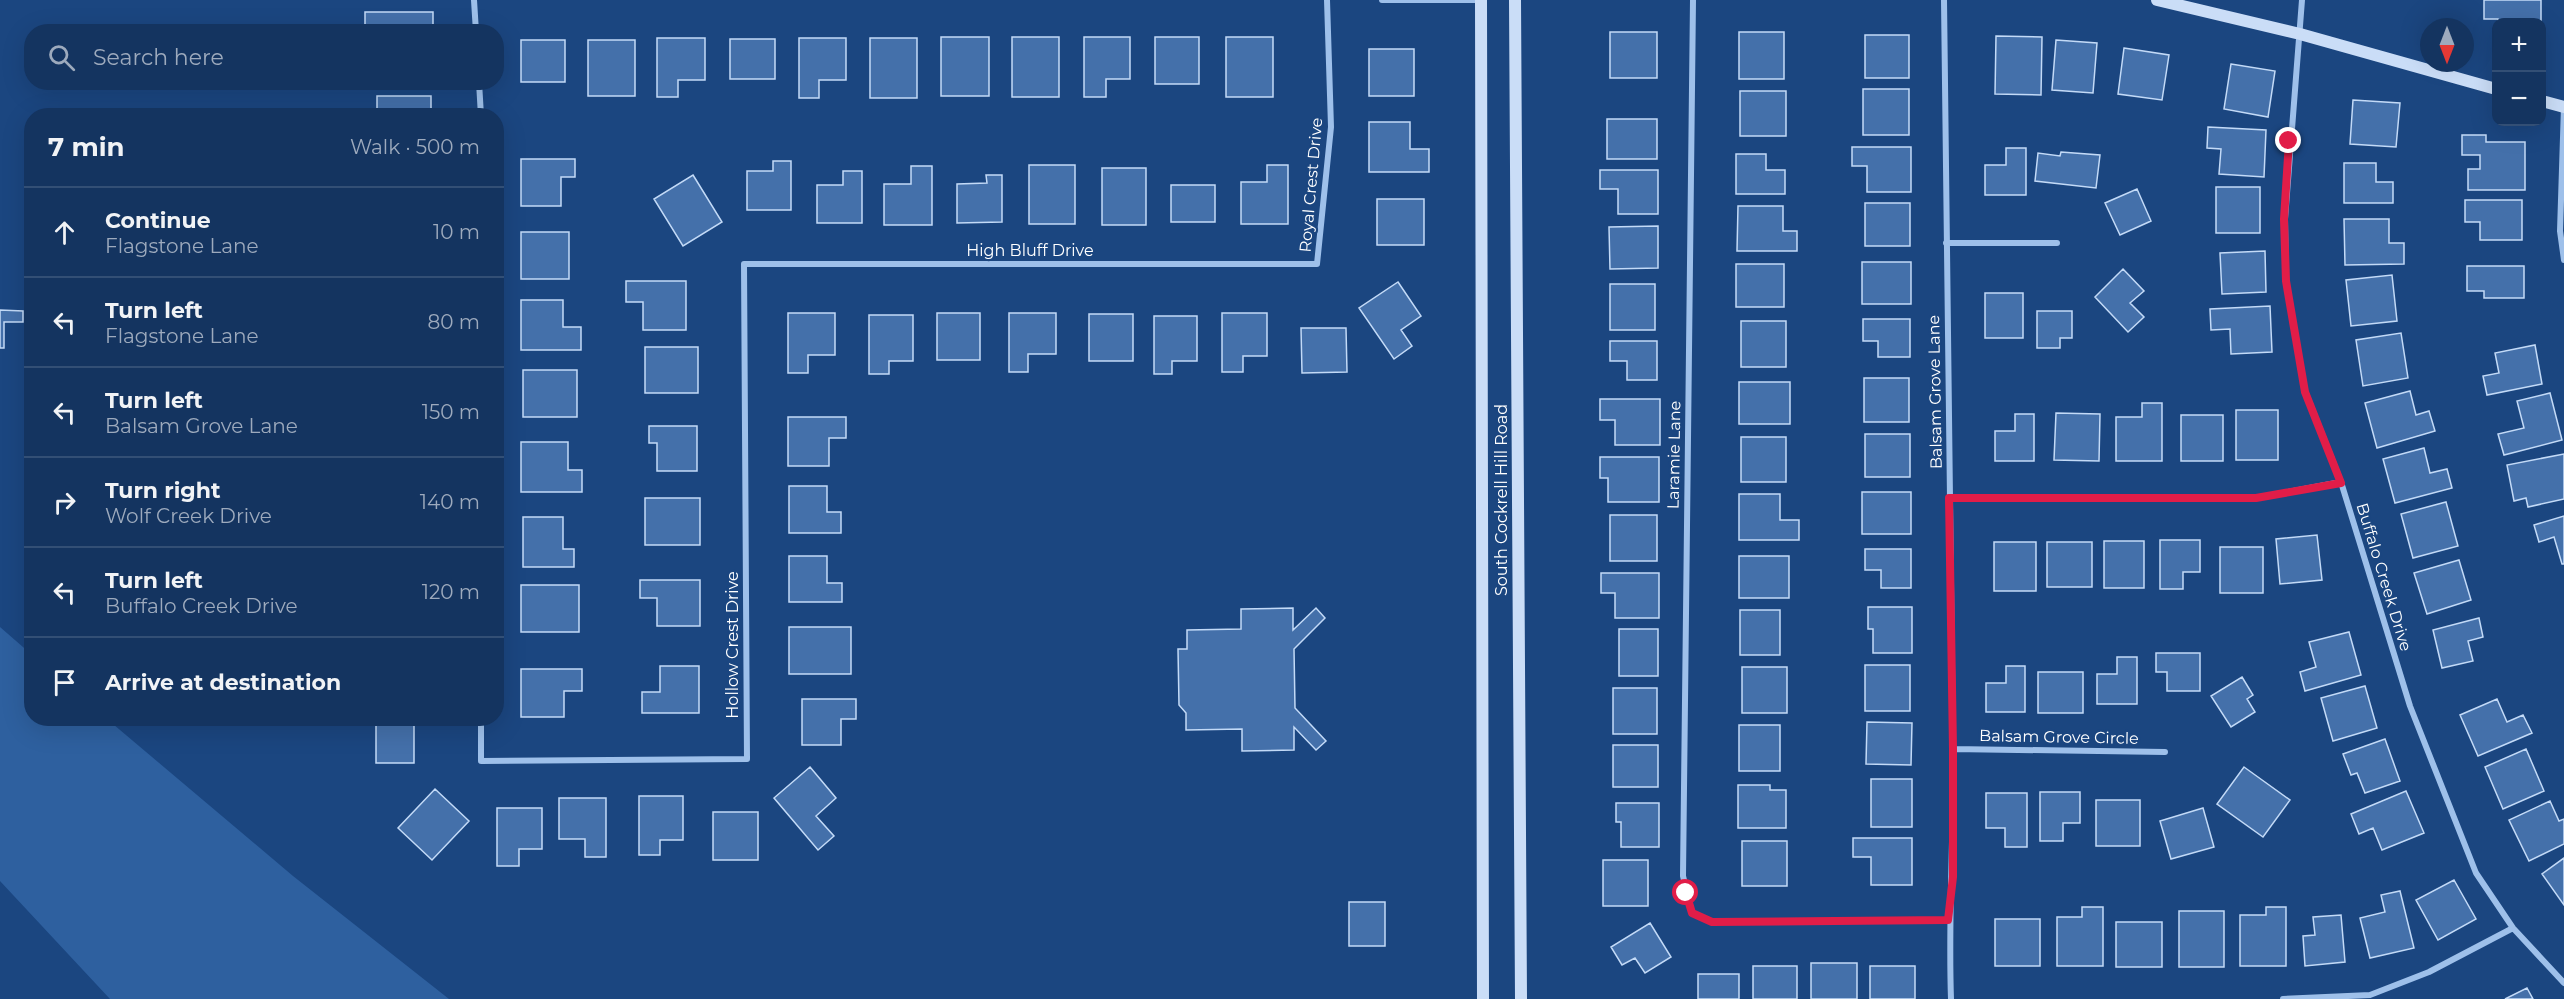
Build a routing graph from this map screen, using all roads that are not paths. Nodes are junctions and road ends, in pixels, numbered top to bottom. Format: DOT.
graph roads {
  1 [pos="474,0"];
  2 [pos="1327,0"];
  3 [pos="1382,0"];
  4 [pos="1482,0"];
  5 [pos="1515,0"];
  6 [pos="1693,0"];
  7 [pos="1944,0"];
  8 [pos="2157,0"];
  9 [pos="2302,0"];
  10 [pos="476,24"];
  11 [pos="2300,34"];
  12 [pos="2492,88"];
  13 [pos="479,90"];
  14 [pos="2546,102"];
  15 [pos="2564,102"];
  16 [pos="2564,107"];
  17 [pos="481,108"];
  18 [pos="1946,243"];
  19 [pos="2057,243"];
  20 [pos="2564,260"];
  21 [pos="744,264"];
  22 [pos="1317,264"];
  23 [pos="2341,483"];
  24 [pos="1949,498"];
  25 [pos="481,726"];
  26 [pos="1953,749"];
  27 [pos="2165,752"];
  28 [pos="1948,920"];
  29 [pos="2514,928"];
  30 [pos="2564,983"];
  31 [pos="1483,999"];
  32 [pos="1521,999"];
  33 [pos="1951,999"];
  34 [pos="2283,999"];
  1 -- 10 [label="street"];
  2 -- 22 [label="street, Royal Crest Drive"];
  3 -- 4 [label="street"];
  4 -- 31 [label="main road, South Cockrell Hill Road"];
  5 -- 32 [label="main road, South Cockrell Hill Road"];
  6 -- 28 [label="street, Laramie Lane"];
  7 -- 18 [label="street, Balsam Grove Lane"];
  8 -- 11 [label="main road"];
  9 -- 11 [label="street, Buffalo Creek Drive"];
  11 -- 12 [label="main road"];
  11 -- 23 [label="street, Buffalo Creek Drive"];
  13 -- 17 [label="street"];
  14 -- 16 [label="main road"];
  15 -- 16 [label="street"];
  16 -- 20 [label="street"];
  18 -- 19 [label="street"];
  18 -- 24 [label="street, Balsam Grove Lane"];
  21 -- 22 [label="street, High Bluff Drive"];
  21 -- 25 [label="street, Hollow Crest Drive"];
  23 -- 24 [label="street"];
  23 -- 29 [label="street, Buffalo Creek Drive"];
  24 -- 26 [label="street, Balsam Grove Lane"];
  26 -- 27 [label="street, Balsam Grove Circle"];
  26 -- 28 [label="street, Balsam Grove Lane"];
  28 -- 33 [label="street, Balsam Grove Lane"];
  29 -- 30 [label="street, Buffalo Creek Drive"];
  29 -- 34 [label="street"];
}
